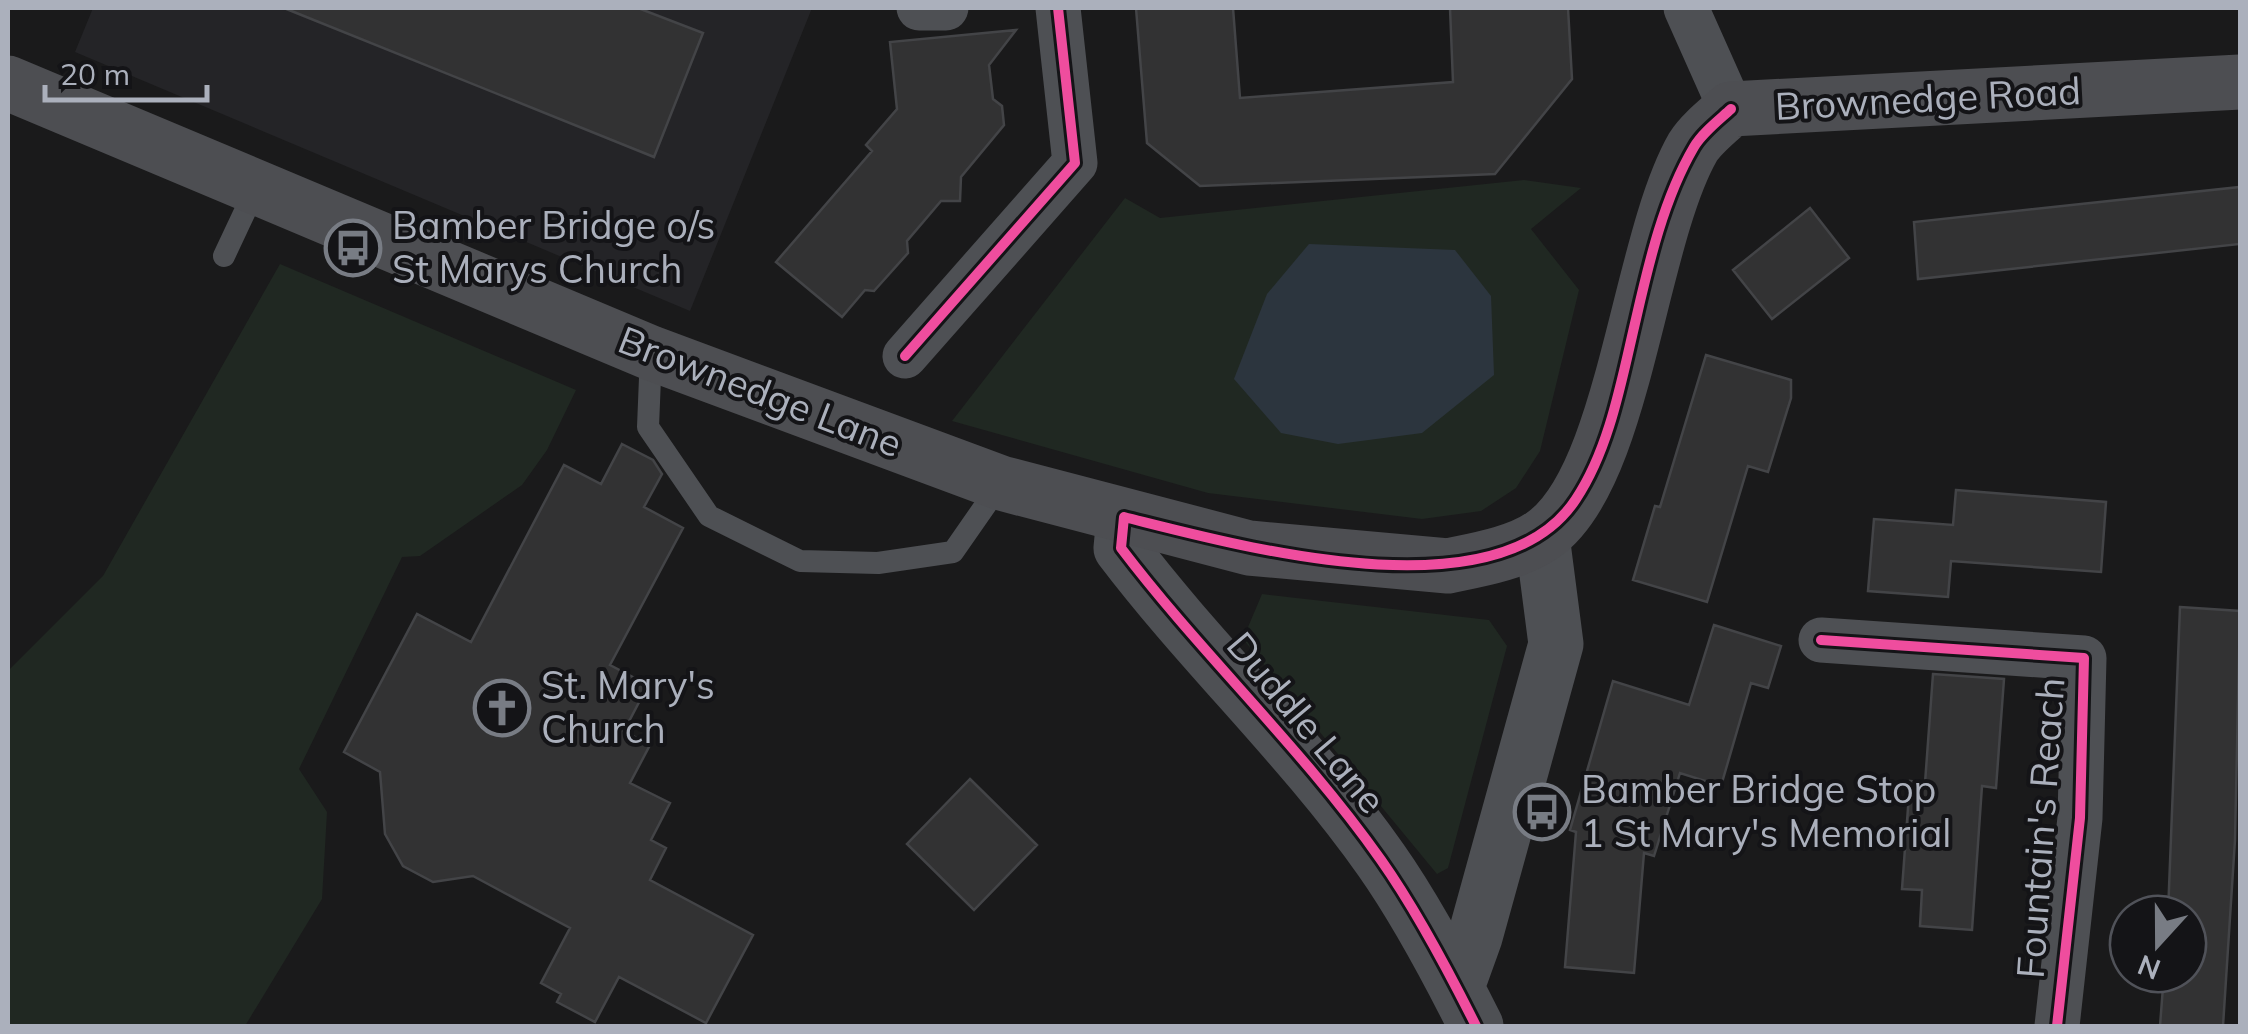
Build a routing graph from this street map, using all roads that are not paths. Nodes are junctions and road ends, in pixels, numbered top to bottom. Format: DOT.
graph roads {
  1 [pos="918,8"];
  2 [pos="946,8"];
  3 [pos="1058,8"];
  4 [pos="1686,8"];
  5 [pos="8,82"];
  6 [pos="2240,82"];
  7 [pos="1731,109"];
  8 [pos="256,188"];
  9 [pos="224,256"];
  10 [pos="652,353"];
  11 [pos="905,356"];
  12 [pos="1001,483"];
  13 [pos="1124,517"];
  14 [pos="1542,536"];
  15 [pos="1821,640"];
  16 [pos="1466,1007"];
  17 [pos="2057,1026"];
  1 -- 2 [label="street"];
  3 -- 11 [label="street"];
  4 -- 7 [label="street"];
  5 -- 8 [label="main road, Brownedge Lane"];
  6 -- 7 [label="main road, Brownedge Road"];
  7 -- 14 [label="main road, Brownedge Road"];
  8 -- 9 [label="lane"];
  8 -- 10 [label="main road, Brownedge Lane"];
  10 -- 12 [label="main road, Brownedge Lane"];
  10 -- 12 [label="lane"];
  12 -- 13 [label="main road, Brownedge Lane"];
  13 -- 14 [label="main road, Brownedge Lane"];
  13 -- 16 [label="street, Duddle Lane"];
  14 -- 16 [label="street, Duddle Lane"];
  15 -- 17 [label="street, Fountain's Reach"];
}
